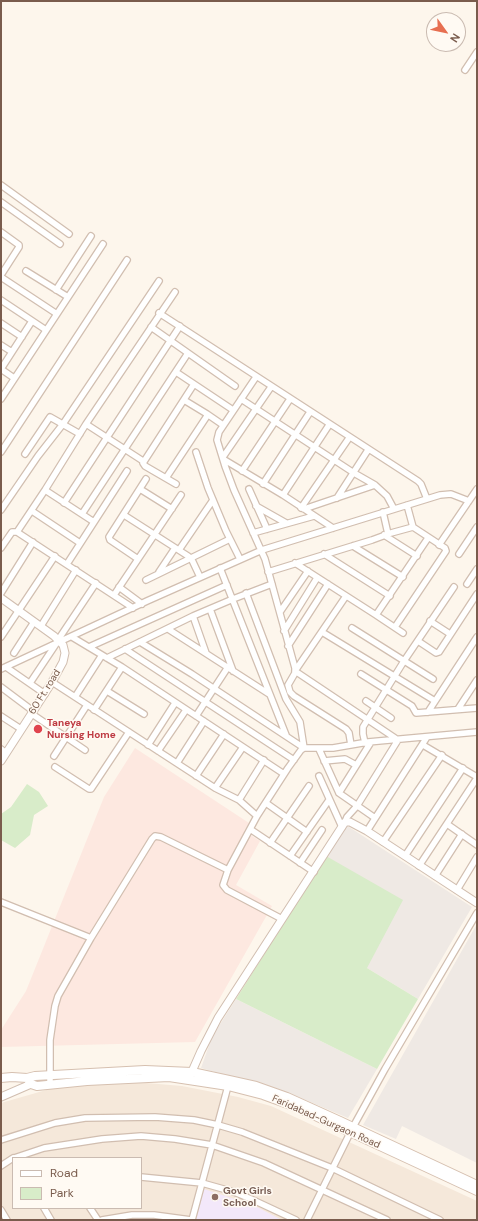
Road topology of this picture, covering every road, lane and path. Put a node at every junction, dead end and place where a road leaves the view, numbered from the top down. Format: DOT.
graph roads {
  1 [pos="477,52"];
  2 [pos="465,70"];
  3 [pos="1,185"];
  4 [pos="1,202"];
  5 [pos="2,234"];
  6 [pos="68,234"];
  7 [pos="90,236"];
  8 [pos="60,244"];
  9 [pos="103,244"];
  10 [pos="127,260"];
  11 [pos="26,271"];
  12 [pos="1,276"];
  13 [pos="159,281"];
  14 [pos="56,290"];
  15 [pos="175,292"];
  16 [pos="68,297"];
  17 [pos="1,300"];
  18 [pos="57,314"];
  19 [pos="159,314"];
  20 [pos="32,321"];
  21 [pos="1,323"];
  22 [pos="180,326"];
  23 [pos="151,327"];
  24 [pos="46,330"];
  25 [pos="22,337"];
  26 [pos="170,340"];
  27 [pos="1,345"];
  28 [pos="12,352"];
  29 [pos="188,353"];
  30 [pos="1,369"];
  31 [pos="176,372"];
  32 [pos="256,377"];
  33 [pos="14,378"];
  34 [pos="194,384"];
  35 [pos="235,386"];
  36 [pos="271,387"];
  37 [pos="2,397"];
  38 [pos="241,399"];
  39 [pos="290,399"];
  40 [pos="184,400"];
  41 [pos="234,410"];
  42 [pos="256,410"];
  43 [pos="310,412"];
  44 [pos="207,414"];
  45 [pos="276,423"];
  46 [pos="63,424"];
  47 [pos="86,424"];
  48 [pos="223,425"];
  49 [pos="329,425"];
  50 [pos="80,434"];
  51 [pos="295,435"];
  52 [pos="106,437"];
  53 [pos="349,438"];
  54 [pos="314,447"];
  55 [pos="124,449"];
  56 [pos="368,450"];
  57 [pos="1,452"];
  58 [pos="196,452"];
  59 [pos="25,454"];
  60 [pos="223,458"];
  61 [pos="334,460"];
  62 [pos="143,461"];
  63 [pos="128,471"];
  64 [pos="242,471"];
  65 [pos="354,473"];
  66 [pos="166,478"];
  67 [pos="146,479"];
  68 [pos="176,484"];
  69 [pos="263,484"];
  70 [pos="375,486"];
  71 [pos="140,489"];
  72 [pos="249,489"];
  73 [pos="477,489"];
  74 [pos="45,490"];
  75 [pos="181,495"];
  76 [pos="283,495"];
  77 [pos="337,498"];
  78 [pos="427,498"];
  79 [pos="213,500"];
  80 [pos="469,501"];
  81 [pos="64,503"];
  82 [pos="407,505"];
  83 [pos="256,506"];
  84 [pos="302,508"];
  85 [pos="172,509"];
  86 [pos="394,509"];
  87 [pos="1,510"];
  88 [pos="32,511"];
  89 [pos="383,512"];
  90 [pos="82,514"];
  91 [pos="124,515"];
  92 [pos="314,516"];
  93 [pos="94,522"];
  94 [pos="286,523"];
  95 [pos="413,527"];
  96 [pos="477,527"];
  97 [pos="333,528"];
  98 [pos="266,529"];
  99 [pos="17,532"];
  100 [pos="253,533"];
  101 [pos="154,534"];
  102 [pos="386,534"];
  103 [pos="428,538"];
  104 [pos="230,540"];
  105 [pos="33,542"];
  106 [pos="80,543"];
  107 [pos="440,545"];
  108 [pos="353,546"];
  109 [pos="1,548"];
  110 [pos="177,549"];
  111 [pos="262,550"];
  112 [pos="324,554"];
  113 [pos="459,554"];
  114 [pos="55,556"];
  115 [pos="416,556"];
  116 [pos="190,558"];
  117 [pos="138,559"];
  118 [pos="240,559"];
  119 [pos="295,563"];
  120 [pos="67,564"];
  121 [pos="220,568"];
  122 [pos="477,569"];
  123 [pos="76,570"];
  124 [pos="308,571"];
  125 [pos="268,572"];
  126 [pos="158,573"];
  127 [pos="200,577"];
  128 [pos="403,577"];
  129 [pos="317,578"];
  130 [pos="146,580"];
  131 [pos="96,583"];
  132 [pos="272,584"];
  133 [pos="328,584"];
  134 [pos="467,584"];
  135 [pos="227,585"];
  136 [pos="119,587"];
  137 [pos="454,587"];
  138 [pos="246,594"];
  139 [pos="477,594"];
  140 [pos="114,595"];
  141 [pos="346,596"];
  142 [pos="390,596"];
  143 [pos="1,597"];
  144 [pos="233,599"];
  145 [pos="142,604"];
  146 [pos="133,608"];
  147 [pos="210,609"];
  148 [pos="19,611"];
  149 [pos="280,612"];
  150 [pos="376,615"];
  151 [pos="193,616"];
  152 [pos="430,621"];
  153 [pos="34,622"];
  154 [pos="41,626"];
  155 [pos="395,627"];
  156 [pos="352,628"];
  157 [pos="168,629"];
  158 [pos="284,630"];
  159 [pos="322,632"];
  160 [pos="403,633"];
  161 [pos="450,634"];
  162 [pos="1,637"];
  163 [pos="72,637"];
  164 [pos="477,637"];
  165 [pos="418,641"];
  166 [pos="58,642"];
  167 [pos="140,642"];
  168 [pos="288,646"];
  169 [pos="89,647"];
  170 [pos="125,649"];
  171 [pos="14,652"];
  172 [pos="206,654"];
  173 [pos="104,657"];
  174 [pos="404,661"];
  175 [pos="122,667"];
  176 [pos="4,668"];
  177 [pos="231,669"];
  178 [pos="295,671"];
  179 [pos="361,674"];
  180 [pos="395,676"];
  181 [pos="433,678"];
  182 [pos="477,680"];
  183 [pos="52,682"];
  184 [pos="30,683"];
  185 [pos="1,687"];
  186 [pos="214,688"];
  187 [pos="387,689"];
  188 [pos="107,691"];
  189 [pos="45,694"];
  190 [pos="270,694"];
  191 [pos="75,697"];
  192 [pos="435,700"];
  193 [pos="366,701"];
  194 [pos="205,702"];
  195 [pos="175,703"];
  196 [pos="87,705"];
  197 [pos="375,708"];
  198 [pos="477,708"];
  199 [pos="458,709"];
  200 [pos="94,710"];
  201 [pos="186,710"];
  202 [pos="32,712"];
  203 [pos="428,712"];
  204 [pos="144,714"];
  205 [pos="1,716"];
  206 [pos="196,716"];
  207 [pos="390,718"];
  208 [pos="368,720"];
  209 [pos="204,721"];
  210 [pos="21,729"];
  211 [pos="129,732"];
  212 [pos="477,732"];
  213 [pos="224,734"];
  214 [pos="286,736"];
  215 [pos="66,737"];
  216 [pos="427,737"];
  217 [pos="397,739"];
  218 [pos="368,742"];
  219 [pos="148,745"];
  220 [pos="351,745"];
  221 [pos="423,745"];
  222 [pos="243,747"];
  223 [pos="304,748"];
  224 [pos="319,749"];
  225 [pos="85,750"];
  226 [pos="4,751"];
  227 [pos="158,751"];
  228 [pos="442,755"];
  229 [pos="54,756"];
  230 [pos="264,760"];
  231 [pos="294,760"];
  232 [pos="1,761"];
  233 [pos="324,761"];
  234 [pos="177,763"];
  235 [pos="356,766"];
  236 [pos="55,768"];
  237 [pos="463,768"];
  238 [pos="284,774"];
  239 [pos="196,776"];
  240 [pos="319,776"];
  241 [pos="477,778"];
  242 [pos="309,786"];
  243 [pos="215,788"];
  244 [pos="339,793"];
  245 [pos="239,800"];
  246 [pos="329,800"];
  247 [pos="266,803"];
  248 [pos="357,806"];
  249 [pos="257,816"];
  250 [pos="287,818"];
  251 [pos="376,818"];
  252 [pos="447,824"];
  253 [pos="344,825"];
  254 [pos="250,829"];
  255 [pos="322,830"];
  256 [pos="367,831"];
  257 [pos="307,832"];
  258 [pos="462,834"];
  259 [pos="383,842"];
  260 [pos="270,843"];
  261 [pos="477,845"];
  262 [pos="290,856"];
  263 [pos="405,856"];
  264 [pos="477,857"];
  265 [pos="300,863"];
  266 [pos="419,866"];
  267 [pos="228,870"];
  268 [pos="314,872"];
  269 [pos="435,876"];
  270 [pos="457,890"];
  271 [pos="1,902"];
  272 [pos="477,903"];
  273 [pos="477,913"];
  274 [pos="282,919"];
  275 [pos="91,938"];
  276 [pos="50,1075"];
  277 [pos="191,1076"];
  278 [pos="1,1078"];
  279 [pos="29,1081"];
  280 [pos="50,1085"];
  281 [pos="228,1086"];
  282 [pos="1,1097"];
  283 [pos="218,1125"];
  284 [pos="352,1130"];
  285 [pos="1,1140"];
  286 [pos="212,1146"];
  287 [pos="16,1157"];
  288 [pos="12,1159"];
  289 [pos="1,1166"];
  290 [pos="332,1168"];
  291 [pos="142,1177"];
  292 [pos="202,1183"];
  293 [pos="477,1185"];
  294 [pos="322,1190"];
  295 [pos="477,1191"];
  296 [pos="45,1209"];
  297 [pos="91,1209"];
  298 [pos="1,1210"];
  299 [pos="7,1220"];
  300 [pos="51,1220"];
  301 [pos="98,1220"];
  302 [pos="102,1220"];
  303 [pos="191,1220"];
  304 [pos="296,1220"];
  305 [pos="307,1220"];
  306 [pos="387,1220"];
  307 [pos="440,1220"];
  1 -- 2 [label="street"];
  3 -- 6 [label="street"];
  4 -- 8 [label="street"];
  5 -- 12 [label="street"];
  7 -- 14 [label="street"];
  9 -- 16 [label="street"];
  10 -- 57 [label="street"];
  11 -- 14 [label="street"];
  12 -- 18 [label="street"];
  13 -- 46 [label="street"];
  14 -- 16 [label="street"];
  15 -- 19 [label="street"];
  16 -- 18 [label="street"];
  17 -- 20 [label="street"];
  18 -- 24 [label="street"];
  19 -- 22 [label="street"];
  19 -- 23 [label="street"];
  20 -- 24 [label="street"];
  20 -- 25 [label="street"];
  21 -- 25 [label="street"];
  22 -- 26 [label="street"];
  22 -- 32 [label="street"];
  23 -- 26 [label="street"];
  23 -- 47 [label="street"];
  24 -- 33 [label="street"];
  25 -- 28 [label="street"];
  26 -- 29 [label="street"];
  26 -- 52 [label="street"];
  27 -- 28 [label="street"];
  28 -- 30 [label="street"];
  29 -- 31 [label="street"];
  29 -- 35 [label="street"];
  30 -- 33 [label="street"];
  31 -- 34 [label="street"];
  31 -- 55 [label="street"];
  32 -- 36 [label="street"];
  32 -- 38 [label="street"];
  33 -- 37 [label="street"];
  34 -- 40 [label="street"];
  34 -- 41 [label="street"];
  36 -- 39 [label="street"];
  36 -- 42 [label="street"];
  38 -- 41 [label="street"];
  38 -- 42 [label="street"];
  39 -- 43 [label="street"];
  39 -- 45 [label="street"];
  40 -- 44 [label="street"];
  40 -- 62 [label="street"];
  41 -- 48 [label="street"];
  42 -- 45 [label="street"];
  42 -- 60 [label="street"];
  43 -- 49 [label="street"];
  43 -- 51 [label="street"];
  44 -- 48 [label="street"];
  44 -- 66 [label="street"];
  45 -- 51 [label="street"];
  45 -- 64 [label="street"];
  46 -- 50 [label="street"];
  46 -- 59 [label="street"];
  46 -- 87 [label="street"];
  47 -- 50 [label="street"];
  47 -- 52 [label="street"];
  48 -- 60 [label="street"];
  49 -- 53 [label="street"];
  49 -- 54 [label="street"];
  50 -- 74 [label="street"];
  51 -- 54 [label="street"];
  51 -- 69 [label="street"];
  52 -- 55 [label="street"];
  52 -- 81 [label="street"];
  53 -- 56 [label="street"];
  53 -- 61 [label="street"];
  54 -- 61 [label="street"];
  54 -- 76 [label="street"];
  55 -- 62 [label="street"];
  55 -- 90 [label="street"];
  56 -- 65 [label="street"];
  56 -- 78 [label="street"];
  58 -- 79 [label="street"];
  60 -- 64 [label="street"];
  60 -- 100 [label="street"];
  61 -- 65 [label="street"];
  61 -- 84 [label="street"];
  62 -- 66 [label="street"];
  63 -- 93 [label="street"];
  64 -- 69 [label="street"];
  65 -- 70 [label="street"];
  65 -- 77 [label="street"];
  66 -- 68 [label="street"];
  67 -- 71 [label="street"];
  69 -- 76 [label="street"];
  70 -- 77 [label="street"];
  70 -- 86 [label="street"];
  71 -- 85 [label="street"];
  71 -- 91 [label="street"];
  72 -- 83 [label="street"];
  73 -- 80 [label="street"];
  74 -- 81 [label="street"];
  74 -- 88 [label="street"];
  75 -- 85 [label="street"];
  76 -- 84 [label="street"];
  77 -- 84 [label="street"];
  78 -- 80 [label="street"];
  78 -- 82 [label="street"];
  79 -- 104 [label="street"];
  79 -- 110 [label="street"];
  80 -- 107 [label="street"];
  81 -- 90 [label="street"];
  82 -- 86 [label="street"];
  82 -- 95 [label="street"];
  83 -- 94 [label="street"];
  83 -- 98 [label="street"];
  84 -- 92 [label="street"];
  85 -- 101 [label="street"];
  86 -- 89 [label="street"];
  88 -- 99 [label="street"];
  88 -- 106 [label="street"];
  89 -- 97 [label="street"];
  89 -- 102 [label="street"];
  90 -- 93 [label="street"];
  91 -- 101 [label="street"];
  91 -- 117 [label="street"];
  92 -- 94 [label="street"];
  92 -- 97 [label="street"];
  93 -- 106 [label="street"];
  94 -- 98 [label="street"];
  95 -- 102 [label="street"];
  95 -- 103 [label="street"];
  96 -- 113 [label="street"];
  97 -- 111 [label="street"];
  98 -- 100 [label="street"];
  99 -- 105 [label="street"];
  99 -- 109 [label="street"];
  100 -- 111 [label="street"];
  101 -- 110 [label="street"];
  101 -- 117 [label="street"];
  102 -- 108 [label="street"];
  102 -- 115 [label="street"];
  103 -- 107 [label="street"];
  103 -- 115 [label="street"];
  104 -- 116 [label="street"];
  104 -- 118 [label="street"];
  105 -- 114 [label="street"];
  105 -- 143 [label="street"];
  106 -- 120 [label="street"];
  107 -- 155 [label="street"];
  108 -- 112 [label="street"];
  108 -- 128 [label="street"];
  110 -- 116 [label="street"];
  110 -- 126 [label="street"];
  111 -- 118 [label="street"];
  111 -- 125 [label="street"];
  112 -- 119 [label="street"];
  112 -- 142 [label="street"];
  114 -- 120 [label="street"];
  114 -- 148 [label="street"];
  115 -- 128 [label="street"];
  116 -- 126 [label="street"];
  116 -- 127 [label="street"];
  117 -- 136 [label="street"];
  118 -- 121 [label="street"];
  119 -- 124 [label="street"];
  119 -- 125 [label="street"];
  120 -- 123 [label="street"];
  121 -- 127 [label="street"];
  121 -- 135 [label="street"];
  122 -- 134 [label="street"];
  123 -- 131 [label="street"];
  123 -- 154 [label="street"];
  124 -- 129 [label="street"];
  124 -- 149 [label="street"];
  125 -- 132 [label="street"];
  126 -- 130 [label="street"];
  127 -- 145 [label="street"];
  128 -- 142 [label="street"];
  129 -- 133 [label="street"];
  129 -- 158 [label="street"];
  131 -- 140 [label="street"];
  131 -- 166 [label="street"];
  132 -- 138 [label="street"];
  132 -- 149 [label="street"];
  133 -- 141 [label="street"];
  133 -- 168 [label="street"];
  135 -- 144 [label="street"];
  135 -- 169 [label="street"];
  136 -- 140 [label="street"];
  136 -- 145 [label="street"];
  137 -- 152 [label="street"];
  138 -- 144 [label="street"];
  138 -- 223 [label="street"];
  139 -- 161 [label="street"];
  140 -- 146 [label="street"];
  141 -- 150 [label="street"];
  141 -- 159 [label="street"];
  142 -- 150 [label="street"];
  143 -- 148 [label="street"];
  144 -- 147 [label="street"];
  144 -- 190 [label="street"];
  145 -- 146 [label="street"];
  146 -- 163 [label="street"];
  147 -- 151 [label="street"];
  147 -- 177 [label="street"];
  148 -- 153 [label="street"];
  148 -- 162 [label="street"];
  149 -- 158 [label="street"];
  150 -- 155 [label="street"];
  151 -- 157 [label="street"];
  151 -- 172 [label="street"];
  152 -- 161 [label="street"];
  152 -- 165 [label="street"];
  153 -- 154 [label="street"];
  153 -- 171 [label="street"];
  154 -- 166 [label="street"];
  155 -- 160 [label="street"];
  156 -- 174 [label="street"];
  157 -- 167 [label="street"];
  157 -- 172 [label="street"];
  158 -- 168 [label="street"];
  159 -- 178 [label="street"];
  159 -- 180 [label="street"];
  161 -- 165 [label="street"];
  163 -- 166 [label="street"];
  163 -- 169 [label="street"];
  164 -- 192 [label="street"];
  165 -- 174 [label="street"];
  166 -- 176 [label="street"];
  166 -- 183 [label="street, 60 Ft. road"];
  166 -- 184 [label="street"];
  167 -- 170 [label="street"];
  167 -- 186 [label="street"];
  168 -- 178 [label="street"];
  169 -- 173 [label="street"];
  170 -- 173 [label="street"];
  170 -- 194 [label="street"];
  172 -- 177 [label="street"];
  173 -- 175 [label="street"];
  173 -- 191 [label="street"];
  174 -- 180 [label="street"];
  174 -- 181 [label="street"];
  175 -- 188 [label="street"];
  175 -- 195 [label="street"];
  176 -- 184 [label="street"];
  177 -- 186 [label="street"];
  177 -- 190 [label="street"];
  178 -- 208 [label="street"];
  178 -- 220 [label="street"];
  179 -- 187 [label="street"];
  180 -- 187 [label="street"];
  180 -- 192 [label="street"];
  182 -- 199 [label="street"];
  183 -- 189 [label="street, 60 Ft. road"];
  183 -- 191 [label="street"];
  184 -- 189 [label="street"];
  185 -- 202 [label="street"];
  186 -- 194 [label="street"];
  186 -- 214 [label="street"];
  187 -- 197 [label="street"];
  187 -- 203 [label="street"];
  188 -- 200 [label="street"];
  188 -- 204 [label="street"];
  189 -- 202 [label="street, 60 Ft. road"];
  190 -- 214 [label="street"];
  191 -- 196 [label="street"];
  192 -- 203 [label="street"];
  193 -- 197 [label="street"];
  194 -- 206 [label="street"];
  194 -- 231 [label="street"];
  195 -- 201 [label="street"];
  195 -- 219 [label="street"];
  196 -- 200 [label="street"];
  196 -- 215 [label="street"];
  197 -- 207 [label="street"];
  197 -- 208 [label="street"];
  198 -- 199 [label="street"];
  199 -- 203 [label="street"];
  200 -- 211 [label="street"];
  201 -- 206 [label="street"];
  201 -- 227 [label="street"];
  202 -- 210 [label="street, 60 Ft. road"];
  202 -- 215 [label="street"];
  205 -- 210 [label="street"];
  206 -- 209 [label="street"];
  208 -- 217 [label="street"];
  208 -- 218 [label="street"];
  209 -- 213 [label="street"];
  209 -- 234 [label="street"];
  210 -- 226 [label="street, 60 Ft. road"];
  211 -- 219 [label="street"];
  211 -- 236 [label="street"];
  212 -- 216 [label="street"];
  213 -- 222 [label="street"];
  213 -- 239 [label="street"];
  214 -- 223 [label="street"];
  215 -- 225 [label="street"];
  215 -- 229 [label="street"];
  216 -- 217 [label="street"];
  216 -- 221 [label="street"];
  217 -- 218 [label="street"];
  217 -- 248 [label="street"];
  218 -- 220 [label="street"];
  218 -- 235 [label="street"];
  219 -- 227 [label="street"];
  220 -- 224 [label="street"];
  221 -- 228 [label="street"];
  221 -- 251 [label="street"];
  222 -- 230 [label="street"];
  222 -- 243 [label="street"];
  223 -- 224 [label="street"];
  223 -- 231 [label="street"];
  224 -- 233 [label="street"];
  226 -- 232 [label="street, 60 Ft. road"];
  227 -- 234 [label="street"];
  228 -- 237 [label="street"];
  228 -- 259 [label="street"];
  230 -- 238 [label="street"];
  230 -- 245 [label="street"];
  231 -- 238 [label="street"];
  233 -- 235 [label="street"];
  233 -- 244 [label="street"];
  234 -- 239 [label="street"];
  235 -- 244 [label="street"];
  237 -- 241 [label="street"];
  237 -- 263 [label="street"];
  238 -- 247 [label="street"];
  239 -- 243 [label="street"];
  240 -- 246 [label="street"];
  241 -- 252 [label="street"];
  242 -- 250 [label="street"];
  243 -- 245 [label="street"];
  244 -- 248 [label="street"];
  245 -- 249 [label="street"];
  246 -- 253 [label="street"];
  246 -- 257 [label="street"];
  247 -- 249 [label="street"];
  247 -- 250 [label="street"];
  248 -- 251 [label="street"];
  248 -- 253 [label="street"];
  249 -- 254 [label="street"];
  250 -- 257 [label="street"];
  250 -- 260 [label="street"];
  251 -- 256 [label="street"];
  252 -- 258 [label="street"];
  252 -- 266 [label="street"];
  253 -- 256 [label="street"];
  253 -- 268 [label="street"];
  254 -- 260 [label="street"];
  254 -- 267 [label="street"];
  255 -- 265 [label="street"];
  256 -- 259 [label="street"];
  257 -- 262 [label="street"];
  258 -- 261 [label="street"];
  258 -- 269 [label="street"];
  259 -- 263 [label="street"];
  260 -- 262 [label="street"];
  262 -- 265 [label="street"];
  263 -- 266 [label="street"];
  264 -- 270 [label="street"];
  265 -- 268 [label="street"];
  266 -- 269 [label="street"];
  267 -- 274 [label="street"];
  267 -- 275 [label="street"];
  268 -- 274 [label="street"];
  269 -- 270 [label="street"];
  270 -- 272 [label="street"];
  271 -- 275 [label="street"];
  273 -- 284 [label="street"];
  274 -- 277 [label="street"];
  275 -- 276 [label="street"];
  276 -- 277 [label="main road, Faridabad-Gurgaon Road"];
  276 -- 279 [label="main road, Faridabad-Gurgaon Road"];
  276 -- 280 [label="street"];
  277 -- 280 [label="main road, Faridabad-Gurgaon Road"];
  277 -- 281 [label="main road, Faridabad-Gurgaon Road"];
  277 -- 284 [label="main road, Faridabad-Gurgaon Road"];
  278 -- 279 [label="main road, Faridabad-Gurgaon Road"];
  279 -- 280 [label="main road, Faridabad-Gurgaon Road"];
  279 -- 282 [label="street"];
  281 -- 283 [label="street"];
  281 -- 284 [label="main road, Faridabad-Gurgaon Road"];
  283 -- 285 [label="street"];
  283 -- 286 [label="street"];
  283 -- 290 [label="street"];
  284 -- 290 [label="street"];
  284 -- 293 [label="main road, Faridabad-Gurgaon Road"];
  284 -- 295 [label="main road, Faridabad-Gurgaon Road"];
  286 -- 287 [label="street"];
  286 -- 292 [label="street"];
  286 -- 294 [label="street"];
  288 -- 289 [label="street"];
  290 -- 294 [label="street"];
  290 -- 307 [label="street"];
  291 -- 292 [label="street"];
  292 -- 303 [label="street"];
  292 -- 304 [label="street"];
  294 -- 305 [label="street"];
  294 -- 306 [label="street"];
  296 -- 300 [label="street"];
  297 -- 301 [label="street"];
  298 -- 299 [label="street"];
  302 -- 303 [label="street"];
}
